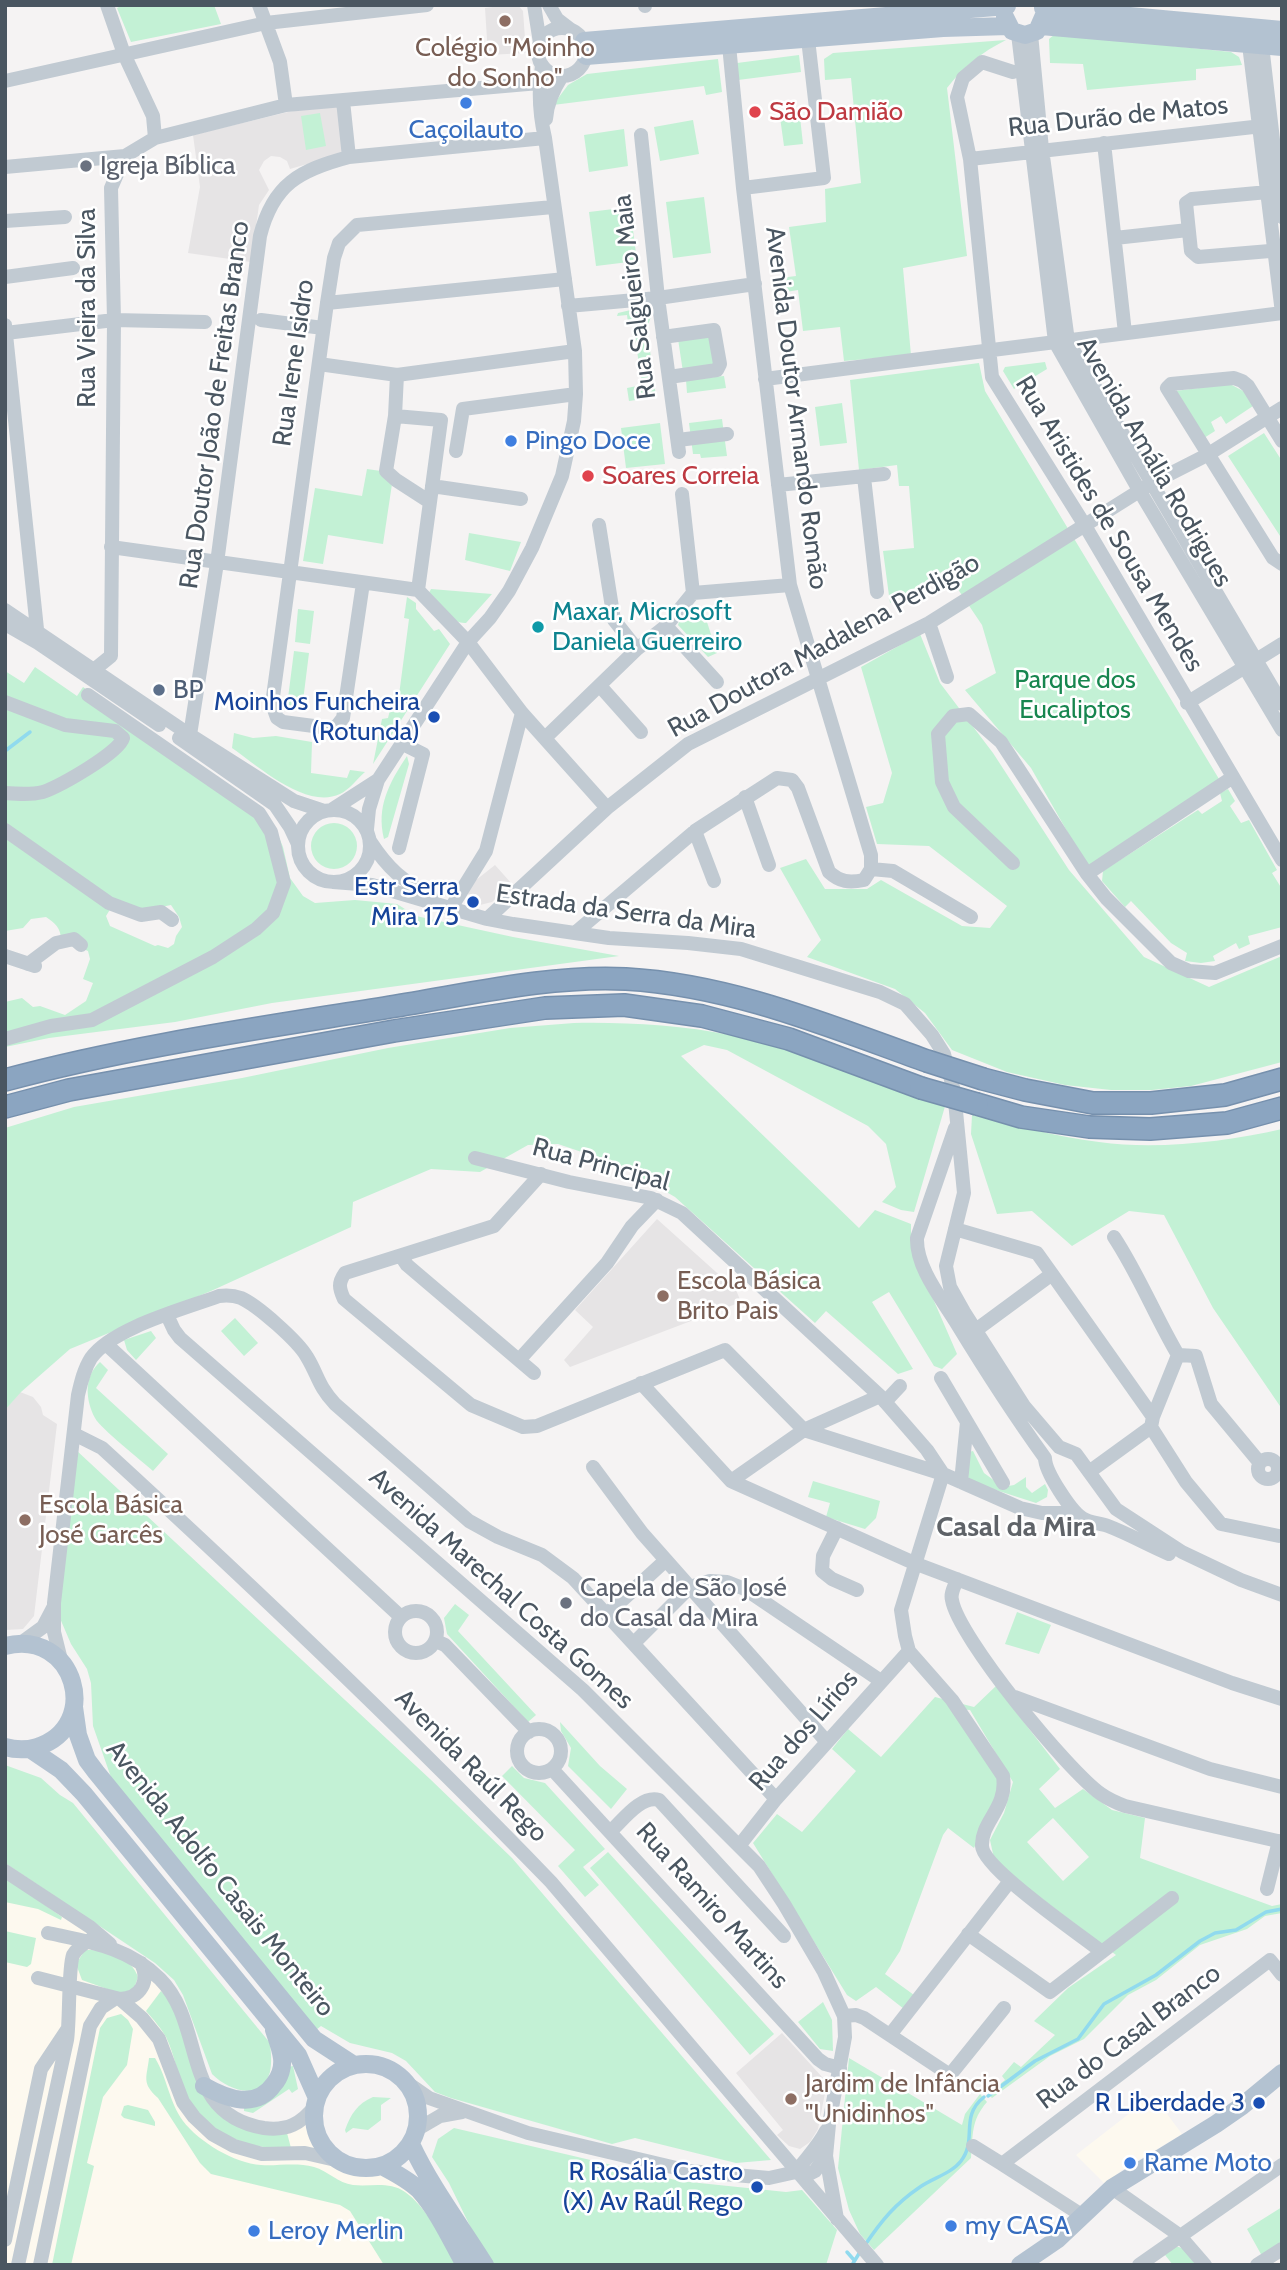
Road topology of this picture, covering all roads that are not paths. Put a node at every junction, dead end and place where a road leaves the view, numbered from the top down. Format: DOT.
graph roads {
  1 [pos="107,5"];
  2 [pos="260,5"];
  3 [pos="427,5"];
  4 [pos="534,5"];
  5 [pos="549,5"];
  6 [pos="1007,6"];
  7 [pos="338,9"];
  8 [pos="1148,19"];
  9 [pos="1030,22"];
  10 [pos="266,23"];
  11 [pos="1236,26"];
  12 [pos="570,29"];
  13 [pos="1282,31"];
  14 [pos="728,37"];
  15 [pos="808,39"];
  16 [pos="1256,42"];
  17 [pos="540,43"];
  18 [pos="1282,47"];
  19 [pos="585,49"];
  20 [pos="124,54"];
  21 [pos="542,65"];
  22 [pos="1013,72"];
  23 [pos="562,76"];
  24 [pos="5,81"];
  25 [pos="539,83"];
  26 [pos="343,101"];
  27 [pos="286,105"];
  28 [pos="1265,126"];
  29 [pos="641,135"];
  30 [pos="155,138"];
  31 [pos="545,138"];
  32 [pos="1104,144"];
  33 [pos="1037,150"];
  34 [pos="125,156"];
  35 [pos="349,157"];
  36 [pos="101,158"];
  37 [pos="970,159"];
  38 [pos="5,167"];
  39 [pos="117,175"];
  40 [pos="743,188"];
  41 [pos="1273,191"];
  42 [pos="553,207"];
  43 [pos="65,217"];
  44 [pos="1282,217"];
  45 [pos="5,221"];
  46 [pos="1188,230"];
  47 [pos="1115,238"];
  48 [pos="1278,251"];
  49 [pos="74,268"];
  50 [pos="5,277"];
  51 [pos="565,279"];
  52 [pos="755,284"];
  53 [pos="658,298"];
  54 [pos="327,303"];
  55 [pos="568,306"];
  56 [pos="1282,313"];
  57 [pos="114,320"];
  58 [pos="261,320"];
  59 [pos="205,323"];
  60 [pos="323,328"];
  61 [pos="6,329"];
  62 [pos="1125,333"];
  63 [pos="663,337"];
  64 [pos="1062,341"];
  65 [pos="989,350"];
  66 [pos="575,351"];
  67 [pos="318,363"];
  68 [pos="397,374"];
  69 [pos="668,377"];
  70 [pos="765,379"];
  71 [pos="576,394"];
  72 [pos="1282,408"];
  73 [pos="394,416"];
  74 [pos="1268,416"];
  75 [pos="727,434"];
  76 [pos="1282,441"];
  77 [pos="12,451"];
  78 [pos="456,451"];
  79 [pos="1207,455"];
  80 [pos="884,474"];
  81 [pos="863,477"];
  82 [pos="778,485"];
  83 [pos="432,486"];
  84 [pos="1146,487"];
  85 [pos="682,494"];
  86 [pos="521,499"];
  87 [pos="430,502"];
  88 [pos="1084,524"];
  89 [pos="598,525"];
  90 [pos="111,547"];
  91 [pos="217,563"];
  92 [pos="1282,564"];
  93 [pos="289,572"];
  94 [pos="363,583"];
  95 [pos="790,585"];
  96 [pos="418,590"];
  97 [pos="877,592"];
  98 [pos="693,593"];
  99 [pos="5,610"];
  100 [pos="929,622"];
  101 [pos="666,625"];
  102 [pos="6,627"];
  103 [pos="37,629"];
  104 [pos="468,642"];
  105 [pos="1282,644"];
  106 [pos="637,649"];
  107 [pos="1250,663"];
  108 [pos="95,669"];
  109 [pos="820,676"];
  110 [pos="947,677"];
  111 [pos="717,682"];
  112 [pos="600,686"];
  113 [pos="88,695"];
  114 [pos="5,702"];
  115 [pos="1187,703"];
  116 [pos="1282,704"];
  117 [pos="522,713"];
  118 [pos="1282,730"];
  119 [pos="641,732"];
  120 [pos="190,735"];
  121 [pos="545,738"];
  122 [pos="401,743"];
  123 [pos="1233,778"];
  124 [pos="378,780"];
  125 [pos="5,793"];
  126 [pos="745,797"];
  127 [pos="607,808"];
  128 [pos="328,811"];
  129 [pos="5,830"];
  130 [pos="695,831"];
  131 [pos="368,835"];
  132 [pos="298,844"];
  133 [pos="399,848"];
  134 [pos="1282,860"];
  135 [pos="1013,863"];
  136 [pos="769,865"];
  137 [pos="871,869"];
  138 [pos="1087,874"];
  139 [pos="714,881"];
  140 [pos="333,882"];
  141 [pos="451,908"];
  142 [pos="971,917"];
  143 [pos="487,919"];
  144 [pos="172,920"];
  145 [pos="576,932"];
  146 [pos="81,945"];
  147 [pos="1282,946"];
  148 [pos="5,956"];
  149 [pos="5,1039"];
  150 [pos="1282,1079"];
  151 [pos="5,1080"];
  152 [pos="5,1107"];
  153 [pos="1282,1108"];
  154 [pos="956,1123"];
  155 [pos="475,1158"];
  156 [pos="541,1174"];
  157 [pos="935,1184"];
  158 [pos="964,1192"];
  159 [pos="657,1200"];
  160 [pos="955,1228"];
  161 [pos="1114,1237"];
  162 [pos="401,1256"];
  163 [pos="947,1256"];
  164 [pos="920,1257"];
  165 [pos="1052,1274"];
  166 [pos="167,1315"];
  167 [pos="976,1331"];
  168 [pos="106,1344"];
  169 [pos="1178,1355"];
  170 [pos="519,1360"];
  171 [pos="534,1373"];
  172 [pos="941,1378"];
  173 [pos="641,1383"];
  174 [pos="900,1386"];
  175 [pos="882,1399"];
  176 [pos="967,1422"];
  177 [pos="1152,1422"];
  178 [pos="804,1430"];
  179 [pos="74,1434"];
  180 [pos="1059,1447"];
  181 [pos="1045,1458"];
  182 [pos="593,1467"];
  183 [pos="1089,1472"];
  184 [pos="1280,1472"];
  185 [pos="943,1474"];
  186 [pos="732,1481"];
  187 [pos="961,1482"];
  188 [pos="1003,1483"];
  189 [pos="1058,1487"];
  190 [pos="1109,1502"];
  191 [pos="1031,1511"];
  192 [pos="1076,1513"];
  193 [pos="1095,1521"];
  194 [pos="837,1528"];
  195 [pos="1281,1537"];
  196 [pos="666,1560"];
  197 [pos="914,1563"];
  198 [pos="1234,1577"];
  199 [pos="957,1579"];
  200 [pos="690,1587"];
  201 [pos="857,1590"];
  202 [pos="1282,1595"];
  203 [pos="54,1603"];
  204 [pos="607,1614"];
  205 [pos="401,1617"];
  206 [pos="436,1641"];
  207 [pos="634,1643"];
  208 [pos="9,1645"];
  209 [pos="909,1651"];
  210 [pos="61,1660"];
  211 [pos="881,1681"];
  212 [pos="1013,1697"];
  213 [pos="1282,1699"];
  214 [pos="74,1707"];
  215 [pos="529,1732"];
  216 [pos="827,1742"];
  217 [pos="5,1747"];
  218 [pos="30,1749"];
  219 [pos="552,1769"];
  220 [pos="1282,1787"];
  221 [pos="776,1800"];
  222 [pos="611,1831"];
  223 [pos="1280,1841"];
  224 [pos="739,1846"];
  225 [pos="5,1871"];
  226 [pos="1010,1881"];
  227 [pos="1266,1889"];
  228 [pos="1172,1898"];
  229 [pos="48,1933"];
  230 [pos="968,1934"];
  231 [pos="784,1936"];
  232 [pos="90,1940"];
  233 [pos="117,1949"];
  234 [pos="1102,1952"];
  235 [pos="141,1963"];
  236 [pos="1282,1975"];
  237 [pos="38,1978"];
  238 [pos="71,1985"];
  239 [pos="118,1999"];
  240 [pos="1004,2008"];
  241 [pos="844,2016"];
  242 [pos="273,2024"];
  243 [pos="69,2026"];
  244 [pos="890,2035"];
  245 [pos="354,2065"];
  246 [pos="840,2068"];
  247 [pos="1282,2073"];
  248 [pos="407,2082"];
  249 [pos="204,2086"];
  250 [pos="316,2102"];
  251 [pos="467,2112"];
  252 [pos="829,2124"];
  253 [pos="414,2137"];
  254 [pos="973,2146"];
  255 [pos="826,2156"];
  256 [pos="340,2161"];
  257 [pos="1002,2164"];
  258 [pos="1282,2165"];
  259 [pos="382,2166"];
  260 [pos="796,2172"];
  261 [pos="1111,2188"];
  262 [pos="1083,2216"];
  263 [pos="837,2219"];
  264 [pos="1179,2235"];
  265 [pos="5,2240"];
  266 [pos="1282,2249"];
  267 [pos="873,2260"];
  268 [pos="18,2265"];
  269 [pos="40,2265"];
  270 [pos="465,2265"];
  271 [pos="485,2265"];
  272 [pos="1020,2265"];
  273 [pos="1139,2265"];
  274 [pos="1205,2265"];
  275 [pos="1257,2265"];
  1 -- 20 [label="street"];
  2 -- 10 [label="street"];
  3 -- 7 [label="street"];
  4 -- 17 [label="street"];
  5 -- 12 [label="street"];
  6 -- 9 [label="main road"];
  6 -- 14 [label="main road"];
  7 -- 10 [label="street"];
  8 -- 9 [label="main road"];
  8 -- 11 [label="main road"];
  8 -- 16 [label="main road"];
  9 -- 15 [label="main road"];
  9 -- 33 [label="street, Avenida Amália Rodrigues"];
  10 -- 20 [label="street"];
  10 -- 27 [label="street"];
  11 -- 13 [label="main road"];
  11 -- 16 [label="street"];
  12 -- 17 [label="street"];
  12 -- 19 [label="street"];
  13 -- 16 [label="street"];
  14 -- 15 [label="main road"];
  14 -- 19 [label="main road"];
  14 -- 40 [label="street, Avenida Doutor Armando Romão"];
  15 -- 40 [label="street"];
  16 -- 18 [label="main road"];
  16 -- 28 [label="street"];
  17 -- 21 [label="street"];
  19 -- 23 [label="street"];
  20 -- 24 [label="street"];
  20 -- 30 [label="street"];
  21 -- 23 [label="street"];
  21 -- 25 [label="street"];
  22 -- 37 [label="street, Rua Aristides de Sousa Mendes"];
  23 -- 31 [label="street"];
  25 -- 26 [label="street"];
  25 -- 31 [label="street"];
  26 -- 27 [label="street"];
  26 -- 35 [label="street"];
  27 -- 30 [label="street"];
  28 -- 32 [label="street, Rua Durão de Matos"];
  28 -- 41 [label="street"];
  29 -- 53 [label="street, Rua Salgueiro Maia"];
  30 -- 34 [label="street"];
  31 -- 35 [label="street, Rua Doutor João de Freitas Branco"];
  31 -- 42 [label="street"];
  32 -- 33 [label="street, Rua Durão de Matos"];
  32 -- 47 [label="street"];
  33 -- 37 [label="street, Rua Durão de Matos"];
  33 -- 64 [label="street, Avenida Amália Rodrigues"];
  34 -- 36 [label="street"];
  34 -- 39 [label="street, Rua Vieira da Silva"];
  35 -- 91 [label="street, Rua Doutor João de Freitas Branco"];
  36 -- 38 [label="street"];
  36 -- 39 [label="street"];
  37 -- 65 [label="street, Rua Aristides de Sousa Mendes"];
  39 -- 57 [label="street, Rua Vieira da Silva"];
  40 -- 52 [label="street, Avenida Doutor Armando Romão"];
  41 -- 44 [label="street"];
  41 -- 46 [label="street"];
  41 -- 48 [label="street"];
  42 -- 51 [label="street"];
  42 -- 54 [label="street, Rua Irene Isidro"];
  43 -- 45 [label="street"];
  46 -- 47 [label="street"];
  46 -- 48 [label="street"];
  47 -- 62 [label="street"];
  48 -- 56 [label="street"];
  49 -- 50 [label="street"];
  51 -- 54 [label="street"];
  51 -- 55 [label="street"];
  52 -- 53 [label="street"];
  52 -- 70 [label="street, Avenida Doutor Armando Romão"];
  53 -- 55 [label="street"];
  53 -- 63 [label="street, Rua Salgueiro Maia"];
  54 -- 60 [label="street, Rua Irene Isidro"];
  55 -- 66 [label="street"];
  56 -- 62 [label="street"];
  57 -- 59 [label="street"];
  57 -- 61 [label="street"];
  57 -- 90 [label="street, Rua Vieira da Silva"];
  58 -- 60 [label="street"];
  60 -- 67 [label="street, Rua Irene Isidro"];
  61 -- 77 [label="street"];
  62 -- 64 [label="street"];
  63 -- 69 [label="street, Rua Salgueiro Maia"];
  63 -- 69 [label="street"];
  64 -- 65 [label="street"];
  64 -- 84 [label="street, Avenida Amália Rodrigues"];
  65 -- 70 [label="street"];
  65 -- 88 [label="street, Rua Aristides de Sousa Mendes"];
  66 -- 68 [label="street"];
  66 -- 71 [label="street"];
  67 -- 68 [label="street"];
  67 -- 93 [label="street, Rua Irene Isidro"];
  68 -- 73 [label="street"];
  69 -- 75 [label="street, Rua Salgueiro Maia"];
  70 -- 82 [label="street, Avenida Doutor Armando Romão"];
  71 -- 78 [label="street"];
  71 -- 104 [label="street"];
  72 -- 74 [label="street, Rua Doutora Madalena Perdigão"];
  73 -- 83 [label="street"];
  73 -- 87 [label="street"];
  74 -- 76 [label="street"];
  74 -- 79 [label="street, Rua Doutora Madalena Perdigão"];
  74 -- 79 [label="street"];
  77 -- 103 [label="street"];
  79 -- 84 [label="street, Rua Doutora Madalena Perdigão"];
  79 -- 92 [label="street"];
  80 -- 81 [label="street"];
  81 -- 82 [label="street"];
  81 -- 97 [label="street"];
  82 -- 95 [label="street, Avenida Doutor Armando Romão"];
  83 -- 86 [label="street"];
  83 -- 87 [label="street"];
  84 -- 88 [label="street, Rua Doutora Madalena Perdigão"];
  84 -- 107 [label="street, Avenida Amália Rodrigues"];
  85 -- 98 [label="street"];
  87 -- 96 [label="street"];
  88 -- 100 [label="street, Rua Doutora Madalena Perdigão"];
  88 -- 115 [label="street, Rua Aristides de Sousa Mendes"];
  89 -- 106 [label="street"];
  90 -- 91 [label="street"];
  90 -- 108 [label="street, Rua Vieira da Silva"];
  91 -- 93 [label="street"];
  91 -- 120 [label="street, Rua Doutor João de Freitas Branco"];
  93 -- 94 [label="street"];
  93 -- 94 [label="street, Rua Irene Isidro"];
  94 -- 96 [label="street"];
  95 -- 98 [label="street"];
  95 -- 109 [label="street, Avenida Doutor Armando Romão"];
  96 -- 104 [label="street"];
  98 -- 101 [label="street"];
  99 -- 103 [label="street"];
  100 -- 109 [label="street, Rua Doutora Madalena Perdigão"];
  100 -- 110 [label="street"];
  101 -- 106 [label="street"];
  101 -- 111 [label="street"];
  102 -- 132 [label="street"];
  103 -- 108 [label="street"];
  104 -- 117 [label="street"];
  104 -- 122 [label="street"];
  105 -- 107 [label="street"];
  106 -- 112 [label="street"];
  107 -- 115 [label="street"];
  107 -- 116 [label="street, Avenida Amália Rodrigues"];
  107 -- 118 [label="street, Avenida Amália Rodrigues"];
  108 -- 120 [label="street"];
  109 -- 127 [label="street, Rua Doutora Madalena Perdigão"];
  109 -- 137 [label="street, Avenida Doutor Armando Romão"];
  112 -- 119 [label="street"];
  112 -- 121 [label="street"];
  113 -- 149 [label="street"];
  114 -- 125 [label="street"];
  115 -- 123 [label="street, Rua Aristides de Sousa Mendes"];
  117 -- 121 [label="street"];
  117 -- 141 [label="street"];
  120 -- 128 [label="street"];
  121 -- 127 [label="street"];
  122 -- 124 [label="street"];
  122 -- 133 [label="street"];
  123 -- 134 [label="street, Rua Aristides de Sousa Mendes"];
  123 -- 138 [label="street"];
  124 -- 128 [label="street"];
  124 -- 131 [label="street"];
  126 -- 130 [label="street"];
  126 -- 136 [label="street"];
  126 -- 137 [label="street"];
  127 -- 143 [label="street, Rua Doutora Madalena Perdigão"];
  128 -- 131 [label="street"];
  128 -- 132 [label="street"];
  129 -- 144 [label="street"];
  130 -- 139 [label="street"];
  130 -- 145 [label="street"];
  131 -- 140 [label="street"];
  131 -- 141 [label="street"];
  132 -- 140 [label="street"];
  135 -- 138 [label="street"];
  137 -- 142 [label="street"];
  138 -- 147 [label="street"];
  140 -- 141 [label="street"];
  141 -- 143 [label="street, Estrada da Serra da Mira"];
  143 -- 145 [label="street, Estrada da Serra da Mira"];
  145 -- 154 [label="street, Estrada da Serra da Mira"];
  146 -- 148 [label="street"];
  150 -- 151 [label="highway, bridge"];
  152 -- 153 [label="highway, bridge"];
  154 -- 157 [label="street, Estrada da Serra da Mira"];
  154 -- 158 [label="street, Estrada da Serra da Mira"];
  155 -- 156 [label="street, Rua Principal"];
  156 -- 159 [label="street, Rua Principal"];
  156 -- 162 [label="street"];
  157 -- 158 [label="street"];
  157 -- 164 [label="street, Estrada da Serra da Mira"];
  158 -- 160 [label="street"];
  159 -- 170 [label="street"];
  159 -- 175 [label="street, Rua Principal"];
  160 -- 163 [label="street"];
  160 -- 165 [label="street"];
  161 -- 169 [label="street"];
  162 -- 170 [label="street"];
  162 -- 173 [label="street"];
  163 -- 164 [label="street"];
  163 -- 167 [label="street"];
  164 -- 181 [label="street"];
  165 -- 167 [label="street"];
  165 -- 177 [label="street"];
  166 -- 168 [label="street"];
  166 -- 204 [label="street"];
  166 -- 224 [label="street, Avenida Marechal Costa Gomes"];
  167 -- 180 [label="street"];
  168 -- 179 [label="street"];
  168 -- 205 [label="street"];
  169 -- 177 [label="street"];
  169 -- 184 [label="street"];
  170 -- 171 [label="street"];
  172 -- 176 [label="street"];
  173 -- 178 [label="street"];
  173 -- 186 [label="street"];
  174 -- 175 [label="street"];
  175 -- 178 [label="street"];
  175 -- 185 [label="street, Rua Principal"];
  176 -- 187 [label="street"];
  176 -- 188 [label="street"];
  177 -- 183 [label="street"];
  177 -- 195 [label="street"];
  178 -- 185 [label="street"];
  178 -- 186 [label="street"];
  179 -- 203 [label="street"];
  179 -- 260 [label="street, Avenida Raúl Rego"];
  180 -- 181 [label="street"];
  180 -- 183 [label="street"];
  181 -- 189 [label="street"];
  182 -- 196 [label="street"];
  183 -- 190 [label="street"];
  185 -- 187 [label="street"];
  185 -- 197 [label="street"];
  186 -- 194 [label="street"];
  187 -- 191 [label="street"];
  189 -- 191 [label="street"];
  189 -- 192 [label="street"];
  190 -- 193 [label="street"];
  190 -- 198 [label="street"];
  191 -- 192 [label="street"];
  192 -- 193 [label="street"];
  193 -- 198 [label="street"];
  194 -- 197 [label="street"];
  194 -- 201 [label="street"];
  196 -- 200 [label="street"];
  196 -- 204 [label="street"];
  197 -- 199 [label="street"];
  197 -- 209 [label="street"];
  198 -- 202 [label="street"];
  199 -- 212 [label="street"];
  199 -- 213 [label="street"];
  200 -- 207 [label="street"];
  200 -- 211 [label="street"];
  200 -- 216 [label="street"];
  203 -- 208 [label="street"];
  203 -- 210 [label="street"];
  204 -- 207 [label="street"];
  205 -- 206 [label="street"];
  205 -- 206 [label="street"];
  206 -- 215 [label="street"];
  207 -- 221 [label="street"];
  208 -- 210 [label="main road"];
  209 -- 211 [label="street, Rua dos Lírios"];
  209 -- 226 [label="street"];
  210 -- 214 [label="main road, Avenida Adolfo Casais Monteiro"];
  211 -- 216 [label="street, Rua dos Lírios"];
  212 -- 220 [label="street"];
  212 -- 223 [label="street"];
  214 -- 218 [label="main road"];
  214 -- 245 [label="main road, Avenida Adolfo Casais Monteiro"];
  215 -- 219 [label="street"];
  215 -- 219 [label="street"];
  216 -- 221 [label="street, Rua dos Lírios"];
  217 -- 218 [label="main road"];
  218 -- 242 [label="main road, Avenida Adolfo Casais Monteiro"];
  219 -- 222 [label="street, Rua Ramiro Martins"];
  221 -- 224 [label="street, Rua dos Lírios"];
  222 -- 231 [label="street"];
  222 -- 246 [label="street, Rua Ramiro Martins"];
  223 -- 227 [label="street"];
  224 -- 241 [label="street, Avenida Marechal Costa Gomes"];
  225 -- 233 [label="street"];
  226 -- 230 [label="street"];
  226 -- 234 [label="street"];
  228 -- 234 [label="street"];
  229 -- 232 [label="street"];
  230 -- 234 [label="street"];
  230 -- 244 [label="street"];
  232 -- 233 [label="street"];
  232 -- 238 [label="street"];
  233 -- 235 [label="street"];
  235 -- 239 [label="street"];
  235 -- 249 [label="street"];
  236 -- 257 [label="street, Rua do Casal Branco"];
  237 -- 238 [label="street"];
  238 -- 239 [label="street"];
  238 -- 243 [label="street"];
  239 -- 256 [label="street"];
  239 -- 269 [label="street"];
  240 -- 244 [label="street"];
  241 -- 244 [label="street"];
  241 -- 246 [label="street"];
  242 -- 249 [label="main road"];
  242 -- 250 [label="main road, Avenida Adolfo Casais Monteiro"];
  243 -- 265 [label="street"];
  243 -- 268 [label="street"];
  245 -- 248 [label="main road"];
  245 -- 250 [label="main road"];
  246 -- 252 [label="street"];
  247 -- 261 [label="main road"];
  248 -- 251 [label="street"];
  248 -- 253 [label="main road"];
  249 -- 250 [label="street"];
  250 -- 256 [label="main road"];
  251 -- 253 [label="street"];
  251 -- 260 [label="street"];
  252 -- 255 [label="street"];
  252 -- 260 [label="street"];
  253 -- 259 [label="main road"];
  253 -- 271 [label="main road"];
  254 -- 257 [label="street"];
  255 -- 260 [label="street"];
  255 -- 263 [label="street"];
  256 -- 259 [label="main road"];
  257 -- 262 [label="street"];
  258 -- 264 [label="street"];
  259 -- 270 [label="main road"];
  260 -- 263 [label="street, Avenida Raúl Rego"];
  261 -- 262 [label="main road"];
  261 -- 264 [label="street"];
  262 -- 272 [label="main road"];
  263 -- 267 [label="street, Avenida Raúl Rego"];
  264 -- 273 [label="street"];
  264 -- 274 [label="street"];
  266 -- 275 [label="street"];
}
